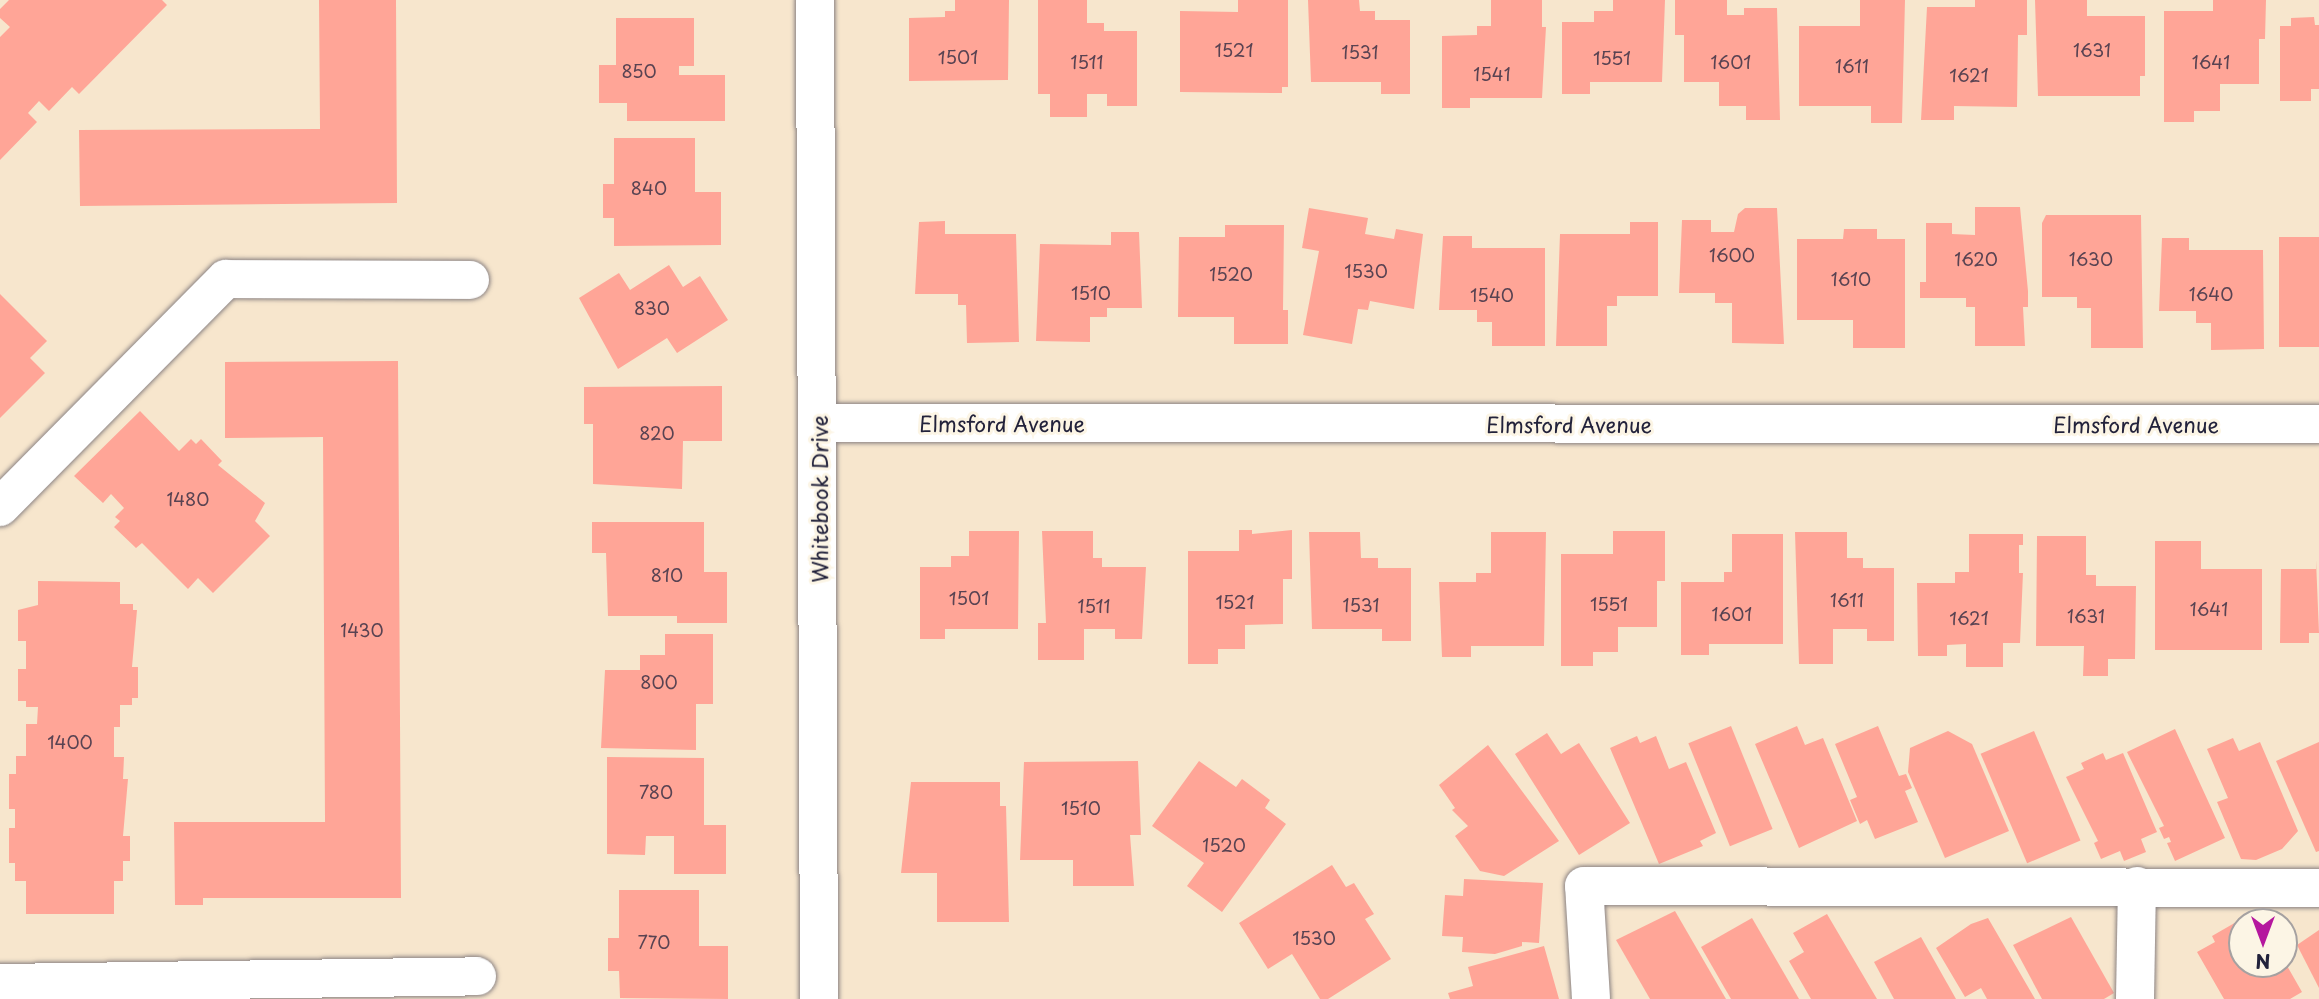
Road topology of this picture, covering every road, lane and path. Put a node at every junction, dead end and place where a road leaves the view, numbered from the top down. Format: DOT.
graph roads {
  1 [pos="815,0"];
  2 [pos="470,280"];
  3 [pos="819,423"];
  4 [pos="2319,424"];
  5 [pos="0,507"];
  6 [pos="2137,886"];
  7 [pos="2319,888"];
  8 [pos="477,976"];
  9 [pos="0,983"];
  10 [pos="819,999"];
  11 [pos="1591,999"];
  12 [pos="2135,999"];
  1 -- 3 [label="street, Whitebook Drive"];
  2 -- 5 [label="street"];
  3 -- 4 [label="street, Elmsford Avenue"];
  3 -- 10 [label="street, Whitebook Drive"];
  6 -- 7 [label="street"];
  6 -- 11 [label="street"];
  6 -- 12 [label="street"];
  8 -- 9 [label="street"];
}
